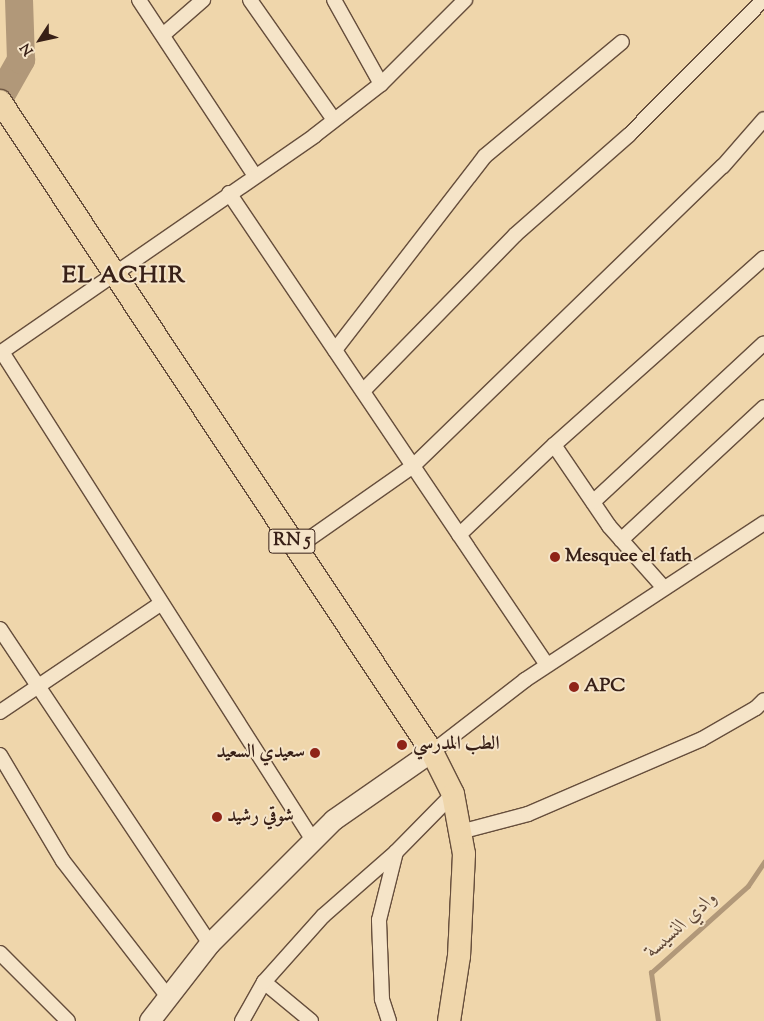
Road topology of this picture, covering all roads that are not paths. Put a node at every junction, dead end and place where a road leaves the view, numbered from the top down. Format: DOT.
graph roads {
  1 [pos="139,0"];
  2 [pos="203,0"];
  3 [pos="250,0"];
  4 [pos="334,0"];
  5 [pos="464,0"];
  6 [pos="763,0"];
  7 [pos="164,34"];
  8 [pos="622,42"];
  9 [pos="381,84"];
  10 [pos="0,100"];
  11 [pos="764,119"];
  12 [pos="334,120"];
  13 [pos="254,176"];
  14 [pos="229,193"];
  15 [pos="764,258"];
  16 [pos="114,272"];
  17 [pos="764,343"];
  18 [pos="335,350"];
  19 [pos="1,352"];
  20 [pos="363,391"];
  21 [pos="764,407"];
  22 [pos="554,445"];
  23 [pos="413,466"];
  24 [pos="593,502"];
  25 [pos="764,523"];
  26 [pos="459,535"];
  27 [pos="621,540"];
  28 [pos="296,548"];
  29 [pos="664,588"];
  30 [pos="160,604"];
  31 [pos="0,628"];
  32 [pos="547,665"];
  33 [pos="39,688"];
  34 [pos="764,700"];
  35 [pos="0,712"];
  36 [pos="432,752"];
  37 [pos="0,756"];
  38 [pos="453,794"];
  39 [pos="460,832"];
  40 [pos="314,842"];
  41 [pos="396,852"];
  42 [pos="210,944"];
  43 [pos="0,953"];
  44 [pos="264,982"];
  45 [pos="169,998"];
  46 [pos="68,1021"];
  47 [pos="150,1021"];
  48 [pos="242,1021"];
  49 [pos="311,1021"];
  50 [pos="389,1021"];
  51 [pos="449,1021"];
  1 -- 7 [label="street"];
  2 -- 7 [label="street"];
  3 -- 12 [label="street"];
  4 -- 9 [label="street"];
  5 -- 9 [label="street"];
  6 -- 20 [label="street"];
  7 -- 13 [label="street"];
  8 -- 18 [label="street"];
  9 -- 12 [label="street"];
  10 -- 16 [label="main road, RN 5"];
  11 -- 23 [label="street"];
  12 -- 13 [label="street"];
  13 -- 14 [label="street"];
  14 -- 16 [label="street"];
  14 -- 18 [label="street"];
  15 -- 22 [label="street"];
  16 -- 19 [label="street"];
  16 -- 28 [label="main road, RN 5"];
  17 -- 24 [label="street"];
  18 -- 20 [label="street"];
  19 -- 30 [label="street"];
  20 -- 23 [label="street"];
  21 -- 27 [label="street"];
  22 -- 24 [label="street"];
  22 -- 26 [label="street"];
  23 -- 26 [label="street"];
  23 -- 28 [label="street"];
  24 -- 27 [label="street"];
  25 -- 29 [label="street"];
  26 -- 32 [label="street"];
  27 -- 29 [label="street"];
  28 -- 36 [label="main road, RN 5"];
  29 -- 32 [label="street"];
  30 -- 33 [label="street"];
  30 -- 40 [label="street"];
  31 -- 33 [label="street"];
  32 -- 36 [label="street"];
  33 -- 35 [label="street"];
  33 -- 42 [label="street"];
  34 -- 39 [label="street"];
  36 -- 38 [label="main road, RN 5"];
  36 -- 40 [label="street"];
  37 -- 45 [label="street"];
  38 -- 39 [label="main road, RN 5"];
  38 -- 41 [label="street"];
  39 -- 51 [label="main road, RN 5"];
  40 -- 42 [label="street"];
  41 -- 44 [label="street"];
  41 -- 50 [label="street"];
  42 -- 45 [label="street"];
  43 -- 46 [label="street"];
  44 -- 48 [label="street"];
  44 -- 49 [label="street"];
  45 -- 47 [label="street"];
}
